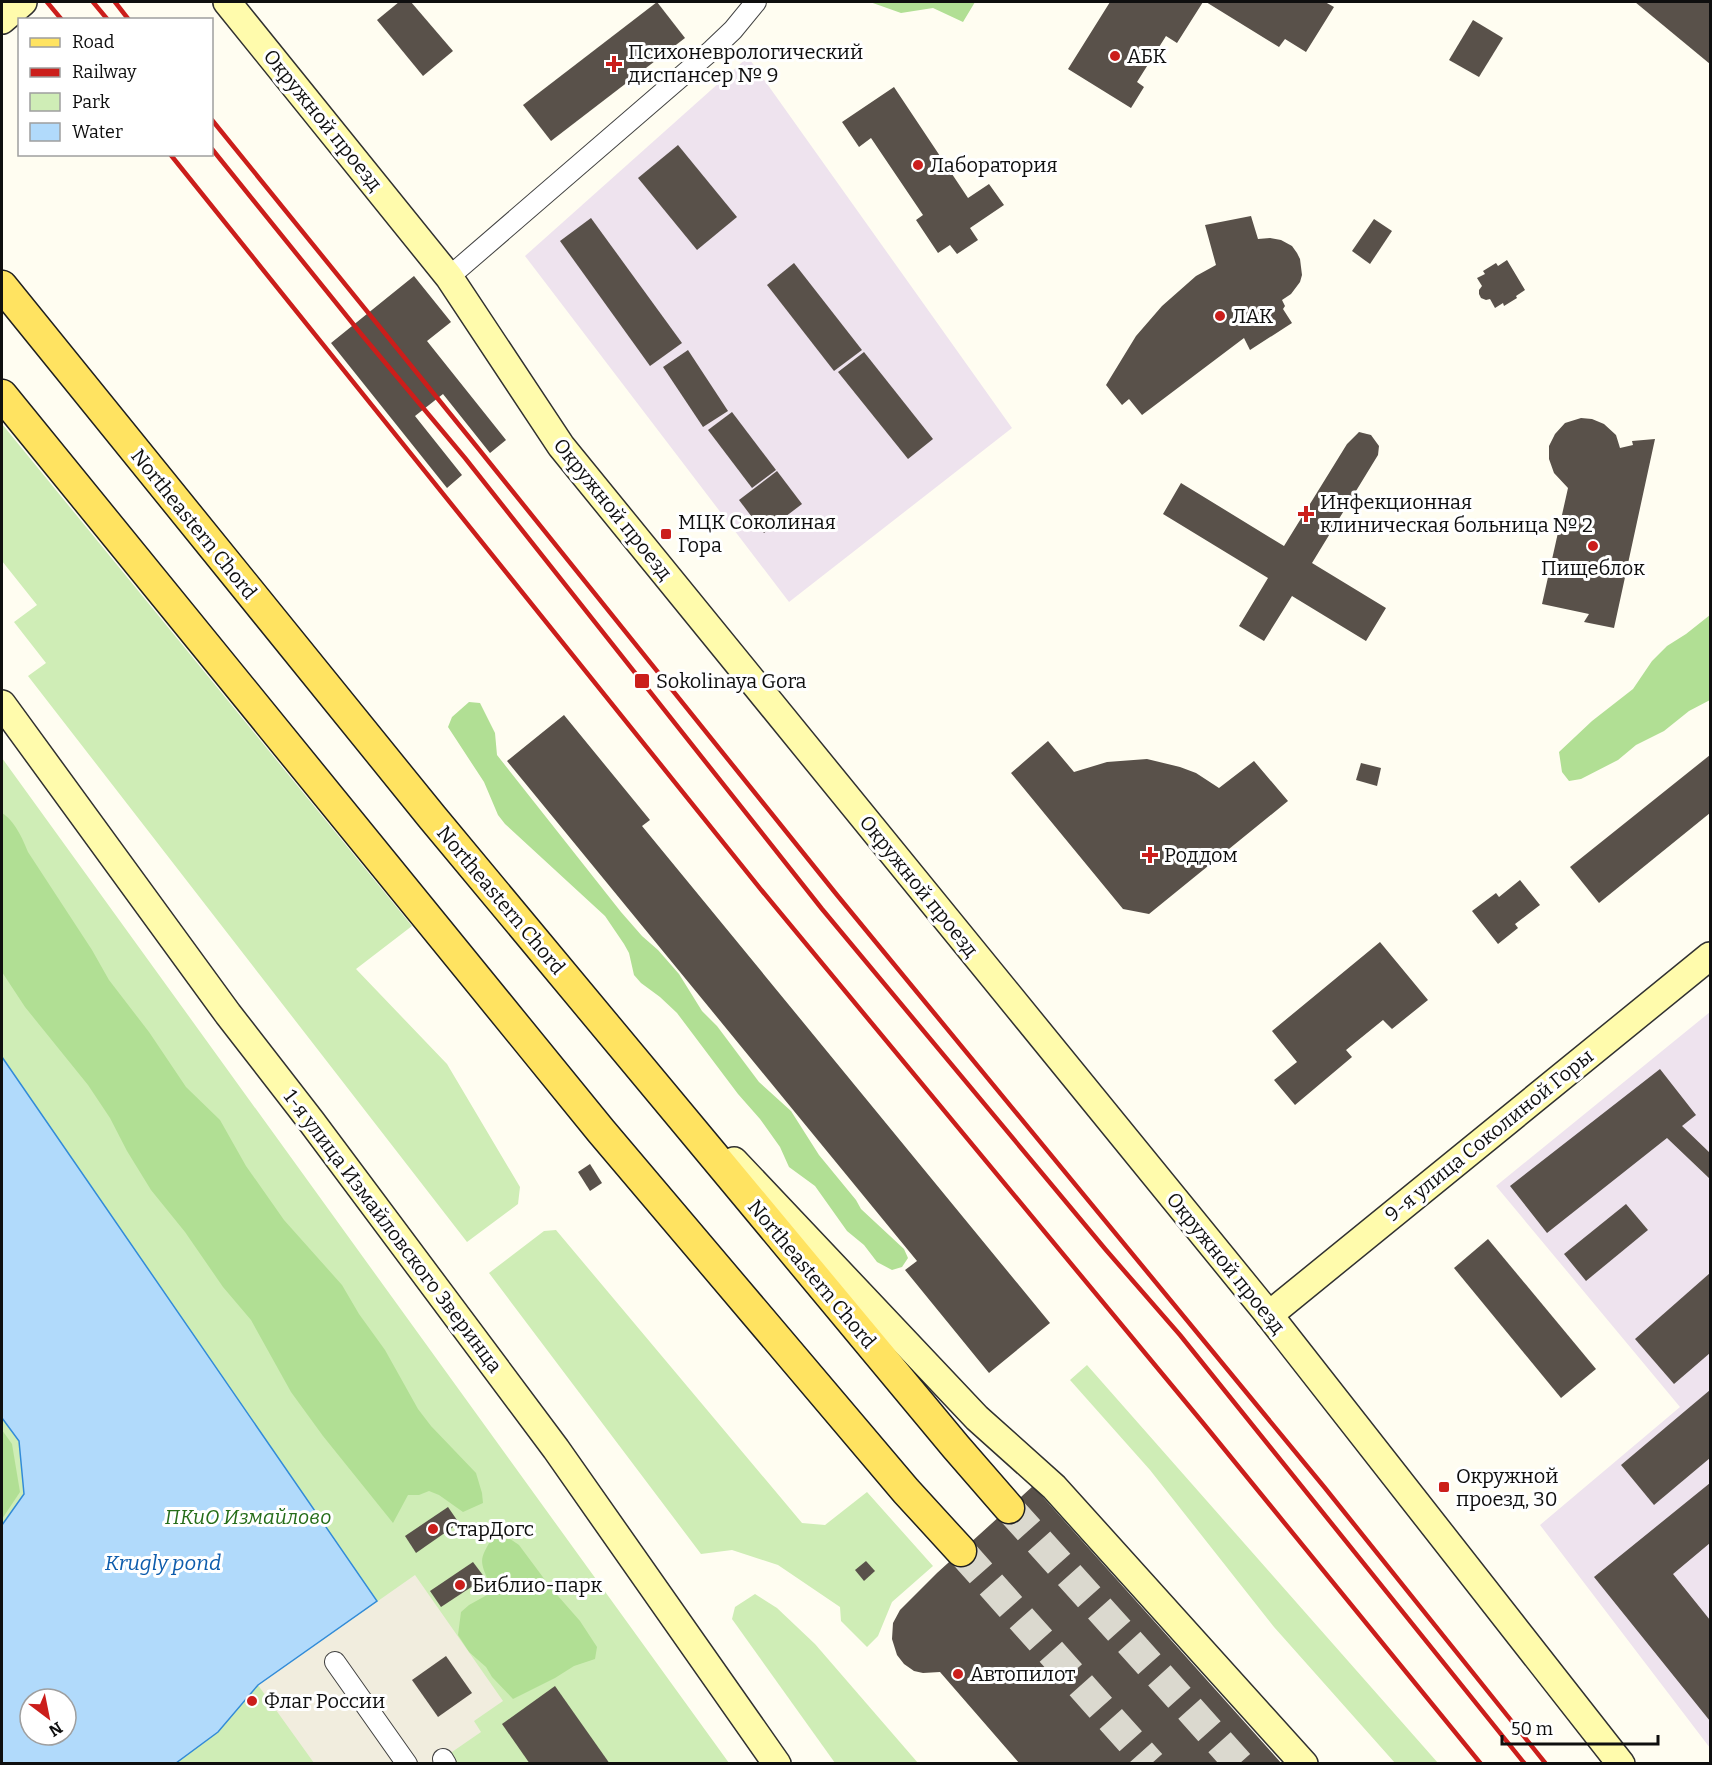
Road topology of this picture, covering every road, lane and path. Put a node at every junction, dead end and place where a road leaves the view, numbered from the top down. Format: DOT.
graph roads {
  1 [pos="23,2"];
  2 [pos="227,2"];
  3 [pos="756,2"];
  4 [pos="2,20"];
  5 [pos="449,277"];
  6 [pos="2,286"];
  7 [pos="2,395"];
  8 [pos="2,704"];
  9 [pos="1710,957"];
  10 [pos="598,1016"];
  11 [pos="1269,1315"];
  12 [pos="1010,1508"];
  13 [pos="961,1551"];
  14 [pos="335,1662"];
  15 [pos="407,1764"];
  16 [pos="777,1764"];
  17 [pos="1304,1764"];
  18 [pos="1621,1764"];
  1 -- 4 [label="street"];
  2 -- 5 [label="street, Окружной проезд"];
  3 -- 5 [label="street"];
  5 -- 11 [label="street, Окружной проезд"];
  6 -- 10 [label="main road, Northeastern Chord"];
  7 -- 13 [label="main road"];
  8 -- 16 [label="street, 1-я улица Измайловского Зверинца"];
  9 -- 11 [label="street, 9-я улица Соколиной Горы"];
  10 -- 12 [label="main road, Northeastern Chord"];
  10 -- 17 [label="street"];
  11 -- 18 [label="street, Окружной проезд"];
  14 -- 15 [label="street"];
}
